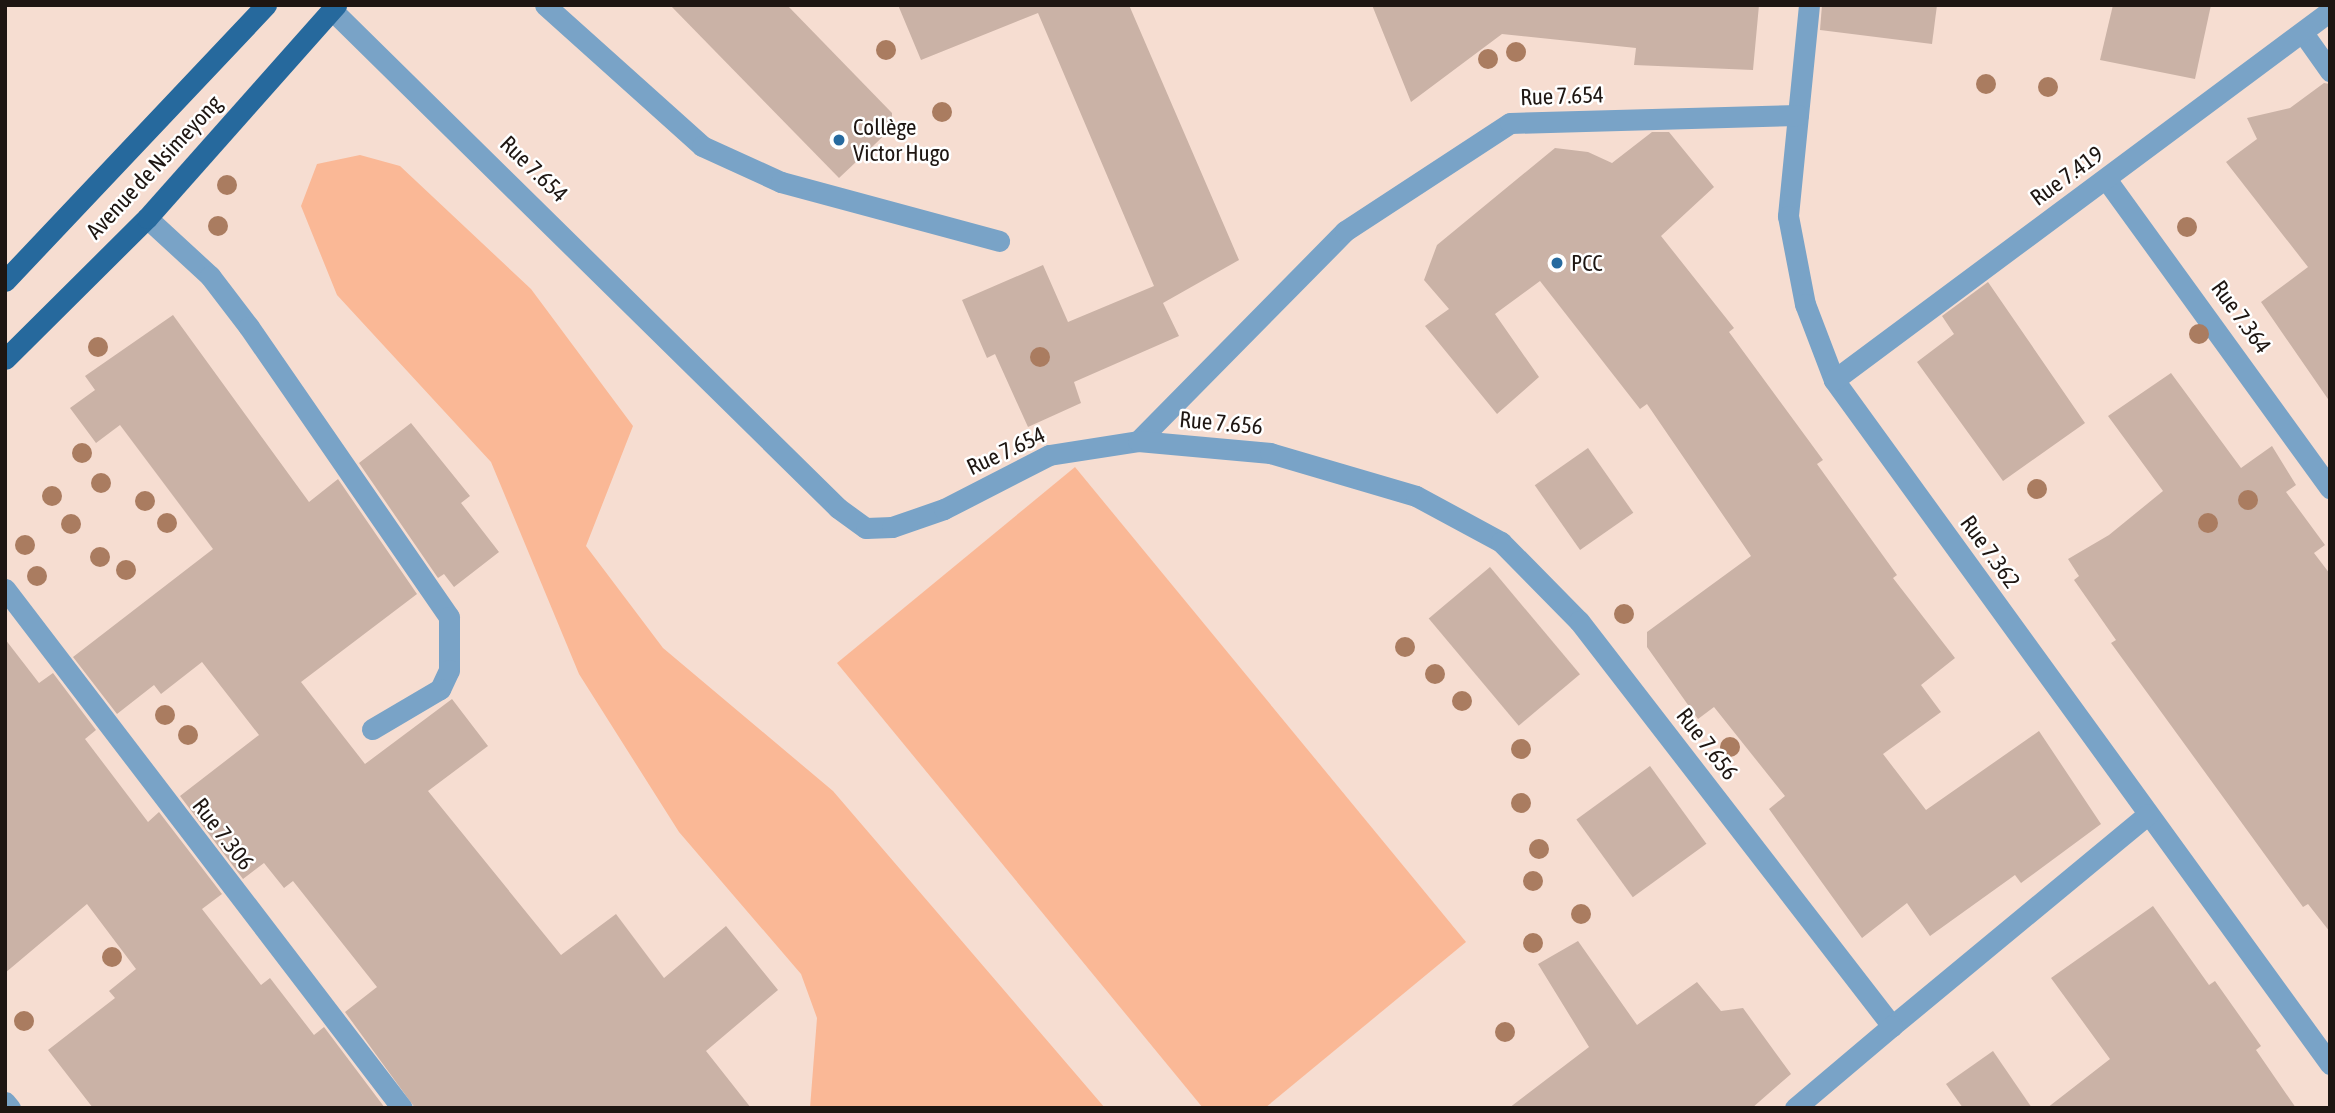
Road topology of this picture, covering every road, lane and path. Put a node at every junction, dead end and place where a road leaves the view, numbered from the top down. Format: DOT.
graph roads {
  1 [pos="266,5"];
  2 [pos="545,5"];
  3 [pos="1809,5"];
  4 [pos="334,7"];
  5 [pos="2330,11"];
  6 [pos="2303,33"];
  7 [pos="2330,71"];
  8 [pos="1798,115"];
  9 [pos="2106,179"];
  10 [pos="147,218"];
  11 [pos="999,241"];
  12 [pos="5,281"];
  13 [pos="5,359"];
  14 [pos="1833,380"];
  15 [pos="1138,441"];
  16 [pos="2330,489"];
  17 [pos="5,589"];
  18 [pos="372,729"];
  19 [pos="2148,814"];
  20 [pos="1892,1026"];
  21 [pos="2330,1064"];
  22 [pos="5,1102"];
  23 [pos="10,1108"];
  24 [pos="402,1108"];
  25 [pos="1795,1108"];
  1 -- 12 [label="main road, Avenue de Nsimeyong"];
  2 -- 11 [label="street"];
  3 -- 8 [label="street, Rue 7.362"];
  4 -- 10 [label="main road, Avenue de Nsimeyong"];
  4 -- 15 [label="street, Rue 7.654"];
  5 -- 6 [label="street, Rue 7.419"];
  6 -- 7 [label="street"];
  6 -- 9 [label="street, Rue 7.419"];
  8 -- 14 [label="street, Rue 7.362"];
  8 -- 15 [label="street, Rue 7.654"];
  9 -- 14 [label="street, Rue 7.419"];
  9 -- 16 [label="street, Rue 7.364"];
  10 -- 13 [label="main road, Avenue de Nsimeyong"];
  10 -- 18 [label="street"];
  14 -- 19 [label="street, Rue 7.362"];
  15 -- 20 [label="street, Rue 7.656"];
  17 -- 24 [label="street, Rue 7.306"];
  19 -- 20 [label="street"];
  19 -- 21 [label="street, Rue 7.362"];
  20 -- 25 [label="street"];
  22 -- 23 [label="street"];
}
